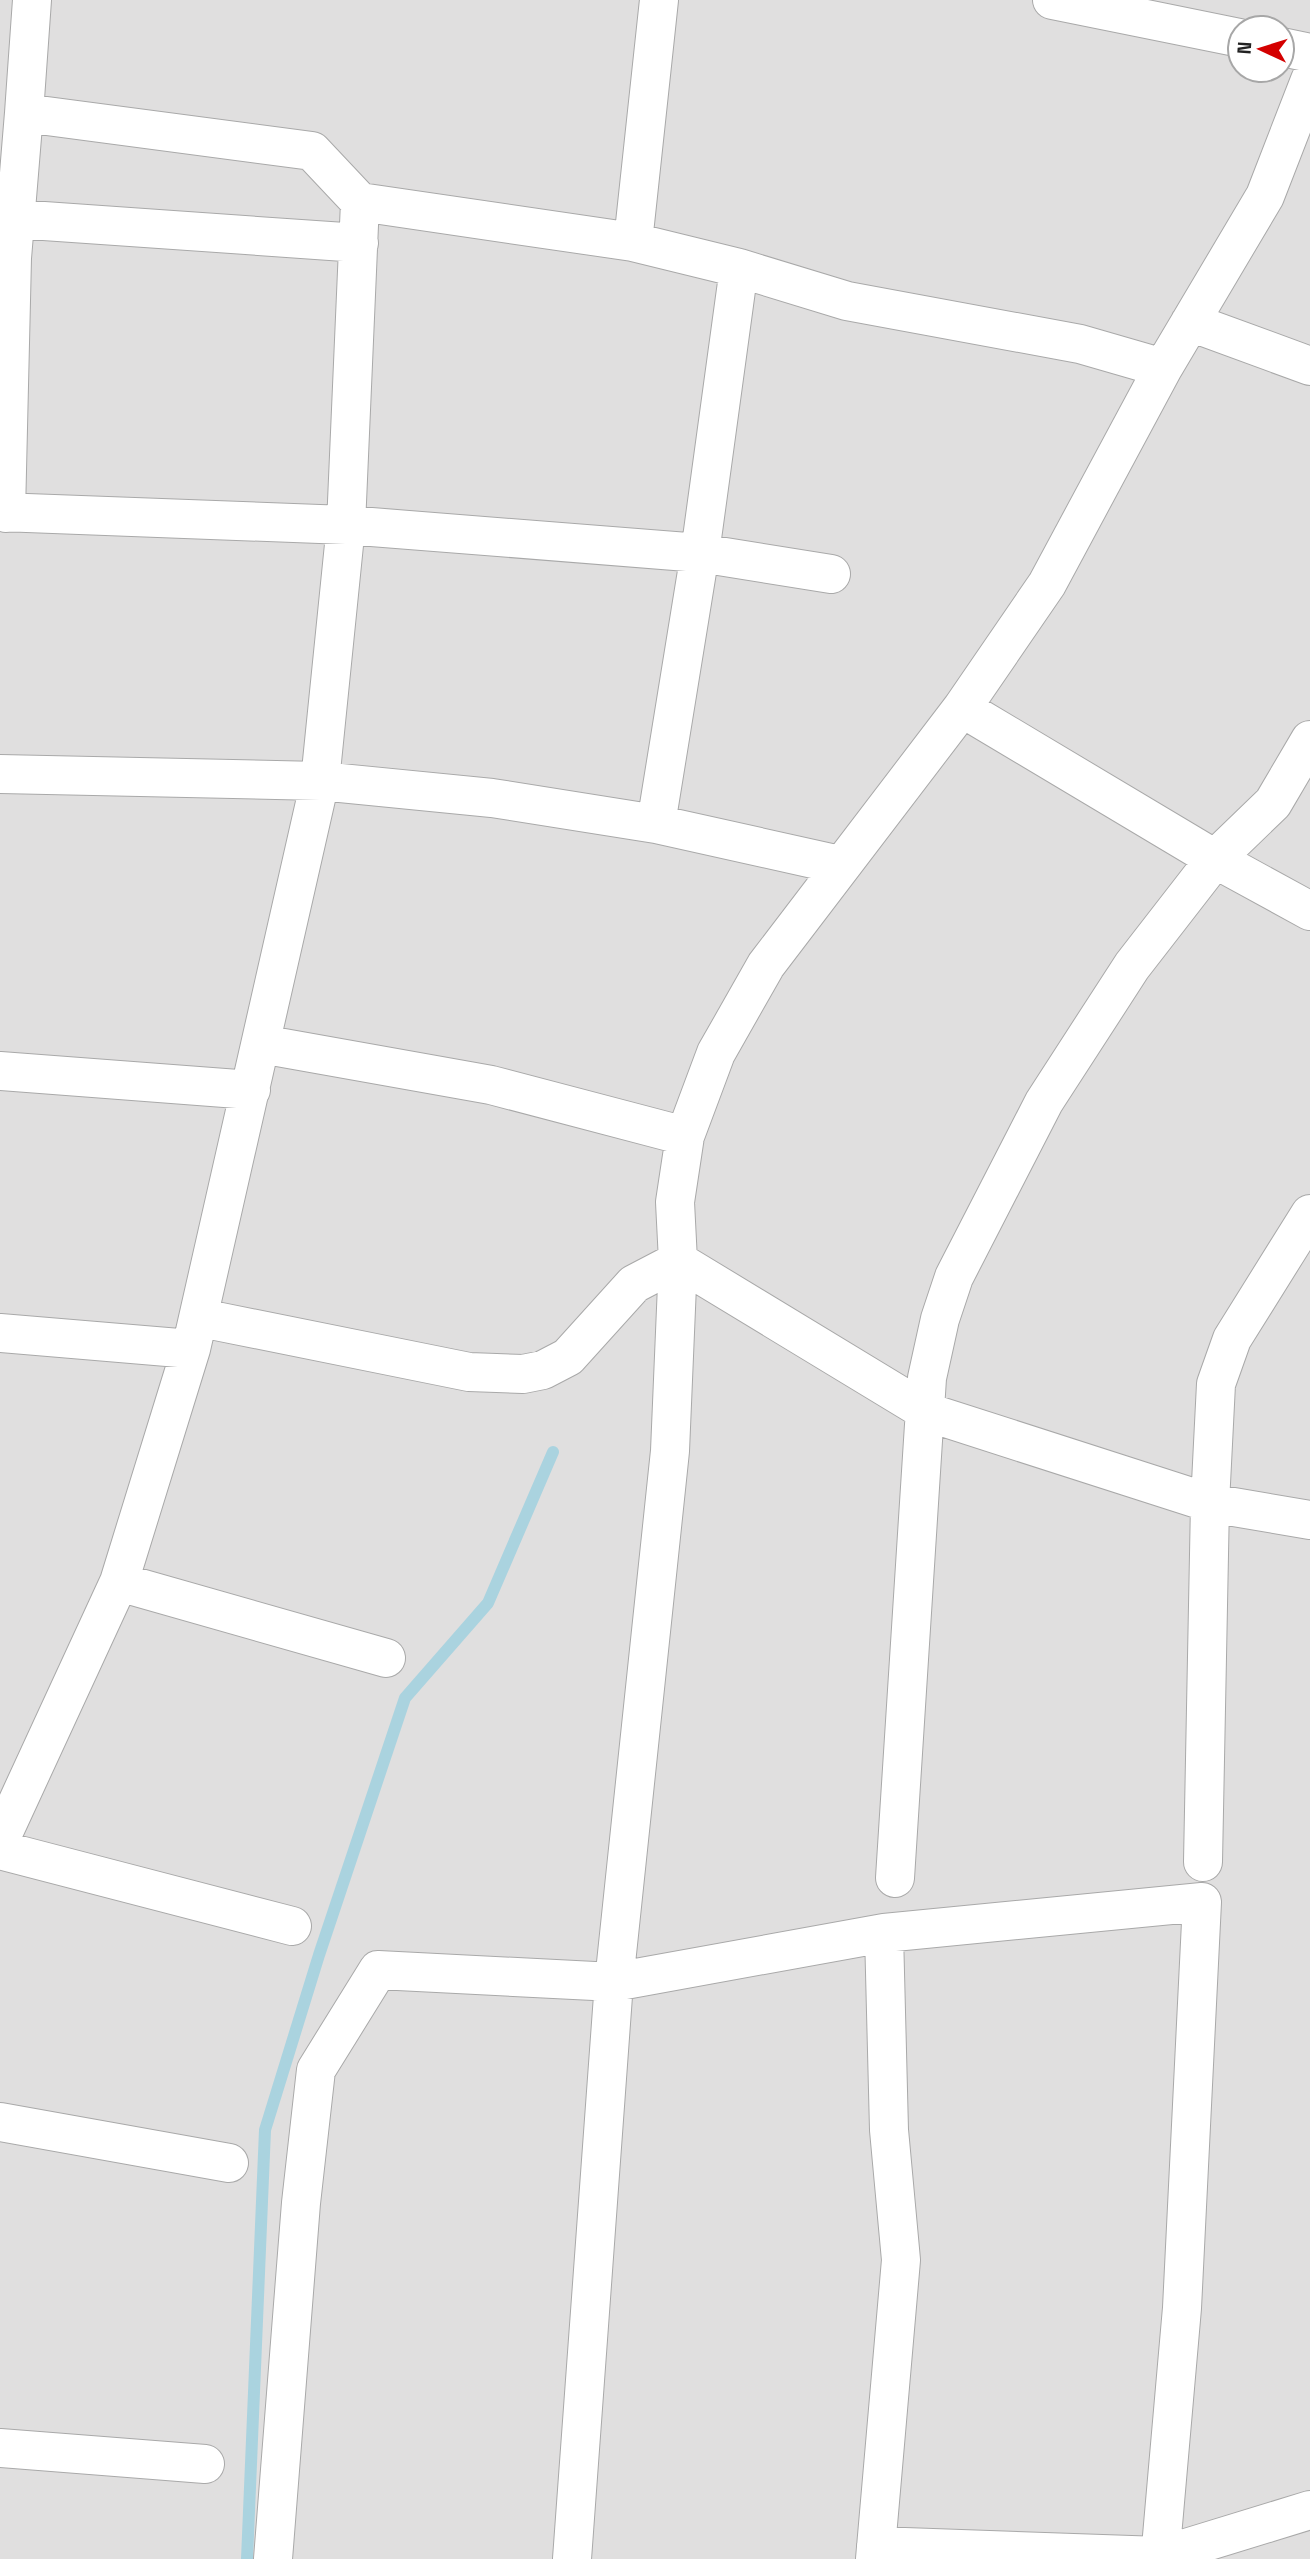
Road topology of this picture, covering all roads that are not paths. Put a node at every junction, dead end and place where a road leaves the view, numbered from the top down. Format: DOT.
graph roads {
  1 [pos="33,0"];
  2 [pos="659,0"];
  3 [pos="1052,0"];
  4 [pos="1117,6"];
  5 [pos="1226,34"];
  6 [pos="1310,80"];
  7 [pos="24,113"];
  8 [pos="360,202"];
  9 [pos="15,219"];
  10 [pos="633,242"];
  11 [pos="359,243"];
  12 [pos="739,268"];
  13 [pos="1190,322"];
  14 [pos="1310,366"];
  15 [pos="1163,369"];
  16 [pos="3,512"];
  17 [pos="346,525"];
  18 [pos="700,553"];
  19 [pos="831,574"];
  20 [pos="962,708"];
  21 [pos="1310,740"];
  22 [pos="0,774"];
  23 [pos="320,781"];
  24 [pos="656,824"];
  25 [pos="1214,859"];
  26 [pos="840,865"];
  27 [pos="1310,911"];
  28 [pos="261,1044"];
  29 [pos="0,1071"];
  30 [pos="251,1090"];
  31 [pos="685,1136"];
  32 [pos="1310,1214"];
  33 [pos="678,1261"];
  34 [pos="0,1333"];
  35 [pos="196,1334"];
  36 [pos="927,1412"];
  37 [pos="1210,1503"];
  38 [pos="1310,1520"];
  39 [pos="119,1581"];
  40 [pos="386,1658"];
  41 [pos="0,1840"];
  42 [pos="0,1850"];
  43 [pos="1203,1861"];
  44 [pos="895,1878"];
  45 [pos="292,1926"];
  46 [pos="884,1933"];
  47 [pos="614,1982"];
  48 [pos="0,2122"];
  49 [pos="229,2163"];
  50 [pos="0,2448"];
  51 [pos="205,2463"];
  52 [pos="1310,2510"];
  53 [pos="876,2553"];
  54 [pos="1160,2558"];
  55 [pos="273,2559"];
  56 [pos="572,2559"];
  1 -- 7 [label="street"];
  2 -- 10 [label="street"];
  3 -- 4 [label="street"];
  4 -- 5 [label="street"];
  6 -- 13 [label="street"];
  7 -- 8 [label="street"];
  7 -- 9 [label="street"];
  8 -- 10 [label="street"];
  8 -- 11 [label="street"];
  9 -- 11 [label="street"];
  9 -- 16 [label="street"];
  10 -- 12 [label="street"];
  11 -- 17 [label="street"];
  12 -- 15 [label="street"];
  12 -- 18 [label="street"];
  13 -- 14 [label="street"];
  13 -- 15 [label="street"];
  15 -- 20 [label="street"];
  16 -- 17 [label="street"];
  17 -- 18 [label="street"];
  17 -- 23 [label="street"];
  18 -- 19 [label="street"];
  18 -- 24 [label="street"];
  20 -- 25 [label="street"];
  20 -- 26 [label="street"];
  21 -- 25 [label="street"];
  22 -- 23 [label="street"];
  23 -- 24 [label="street"];
  23 -- 28 [label="street"];
  24 -- 26 [label="street"];
  25 -- 27 [label="street"];
  25 -- 36 [label="street"];
  26 -- 31 [label="street"];
  28 -- 30 [label="street"];
  28 -- 31 [label="street"];
  29 -- 30 [label="street"];
  30 -- 35 [label="street"];
  31 -- 33 [label="street"];
  32 -- 37 [label="street"];
  33 -- 35 [label="street"];
  33 -- 36 [label="street"];
  33 -- 47 [label="street"];
  34 -- 35 [label="street"];
  35 -- 39 [label="street"];
  36 -- 37 [label="street"];
  36 -- 44 [label="street"];
  37 -- 38 [label="street"];
  37 -- 43 [label="street"];
  39 -- 40 [label="street"];
  39 -- 41 [label="street"];
  42 -- 45 [label="street"];
  46 -- 47 [label="street"];
  46 -- 53 [label="street"];
  46 -- 54 [label="street"];
  47 -- 55 [label="street"];
  47 -- 56 [label="street"];
  48 -- 49 [label="street"];
  50 -- 51 [label="street"];
  52 -- 54 [label="street"];
  53 -- 54 [label="street"];
}
